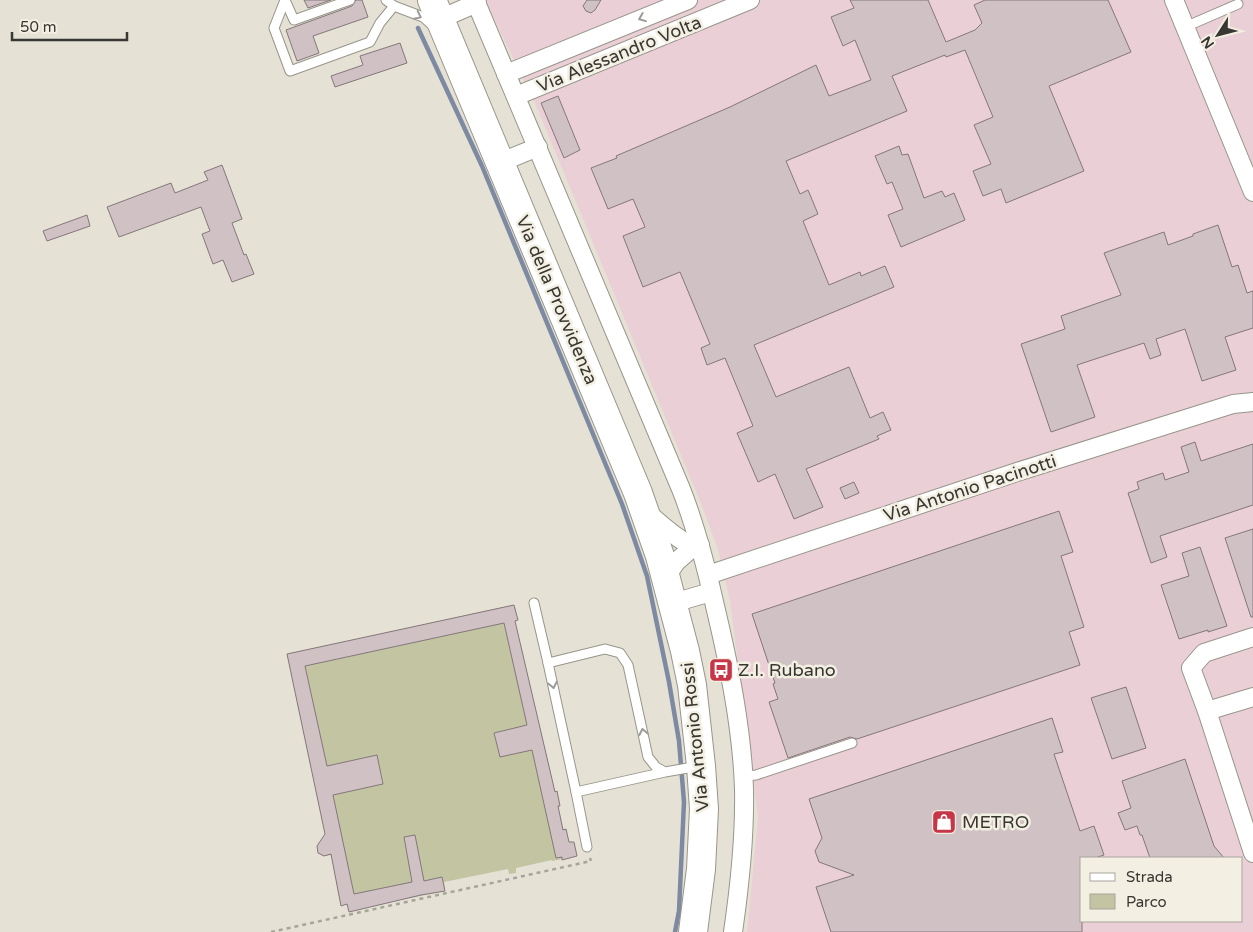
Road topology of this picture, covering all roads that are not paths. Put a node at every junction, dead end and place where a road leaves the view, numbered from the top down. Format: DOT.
graph roads {
  1 [pos="285,0"];
  2 [pos="350,0"];
  3 [pos="386,0"];
  4 [pos="688,0"];
  5 [pos="750,0"];
  6 [pos="1174,0"];
  7 [pos="476,2"];
  8 [pos="1238,4"];
  9 [pos="394,6"];
  10 [pos="440,19"];
  11 [pos="1185,27"];
  12 [pos="506,74"];
  13 [pos="516,96"];
  14 [pos="538,147"];
  15 [pos="500,162"];
  16 [pos="1253,192"];
  17 [pos="1253,390"];
  18 [pos="1253,402"];
  19 [pos="1233,404"];
  20 [pos="643,508"];
  21 [pos="697,546"];
  22 [pos="666,577"];
  23 [pos="710,583"];
  24 [pos="534,603"];
  25 [pos="673,603"];
  26 [pos="1253,637"];
  27 [pos="548,662"];
  28 [pos="1253,696"];
  29 [pos="1207,711"];
  30 [pos="852,743"];
  31 [pos="693,767"];
  32 [pos="668,771"];
  33 [pos="743,776"];
  34 [pos="576,792"];
  35 [pos="587,847"];
  36 [pos="1253,853"];
  37 [pos="693,932"];
  38 [pos="733,932"];
  1 -- 2 [label="lane"];
  1 -- 9 [label="lane"];
  3 -- 9 [label="lane"];
  4 -- 12 [label="street, Via Alessandro Volta, one-way"];
  5 -- 13 [label="street, Via Alessandro Volta"];
  6 -- 11 [label="street"];
  7 -- 10 [label="street"];
  7 -- 12 [label="street"];
  8 -- 11 [label="lane"];
  9 -- 10 [label="lane, one-way"];
  10 -- 15 [label="main road, Via della Provvidenza"];
  11 -- 16 [label="street"];
  12 -- 13 [label="street"];
  13 -- 14 [label="street"];
  14 -- 15 [label="street"];
  14 -- 21 [label="street"];
  15 -- 20 [label="main road, Via della Provvidenza"];
  17 -- 19 [label="street, Via Antonio Pacinotti"];
  18 -- 19 [label="street, Via Antonio Pacinotti"];
  19 -- 23 [label="street, Via Antonio Pacinotti"];
  20 -- 21 [label="street"];
  20 -- 22 [label="main road, Via della Provvidenza"];
  21 -- 22 [label="street"];
  21 -- 23 [label="street"];
  22 -- 25 [label="main road, Via della Provvidenza"];
  23 -- 25 [label="street, Via Antonio Pacinotti"];
  23 -- 33 [label="street"];
  24 -- 27 [label="lane"];
  25 -- 31 [label="main road, Via Antonio Rossi"];
  26 -- 29 [label="street"];
  32 -- 27 [label="lane, one-way"];
  27 -- 34 [label="lane, one-way"];
  28 -- 29 [label="street"];
  29 -- 36 [label="street"];
  30 -- 33 [label="lane"];
  31 -- 32 [label="lane"];
  31 -- 37 [label="main road, Via Antonio Rossi"];
  32 -- 34 [label="lane"];
  33 -- 38 [label="street"];
  34 -- 35 [label="lane"];
}
